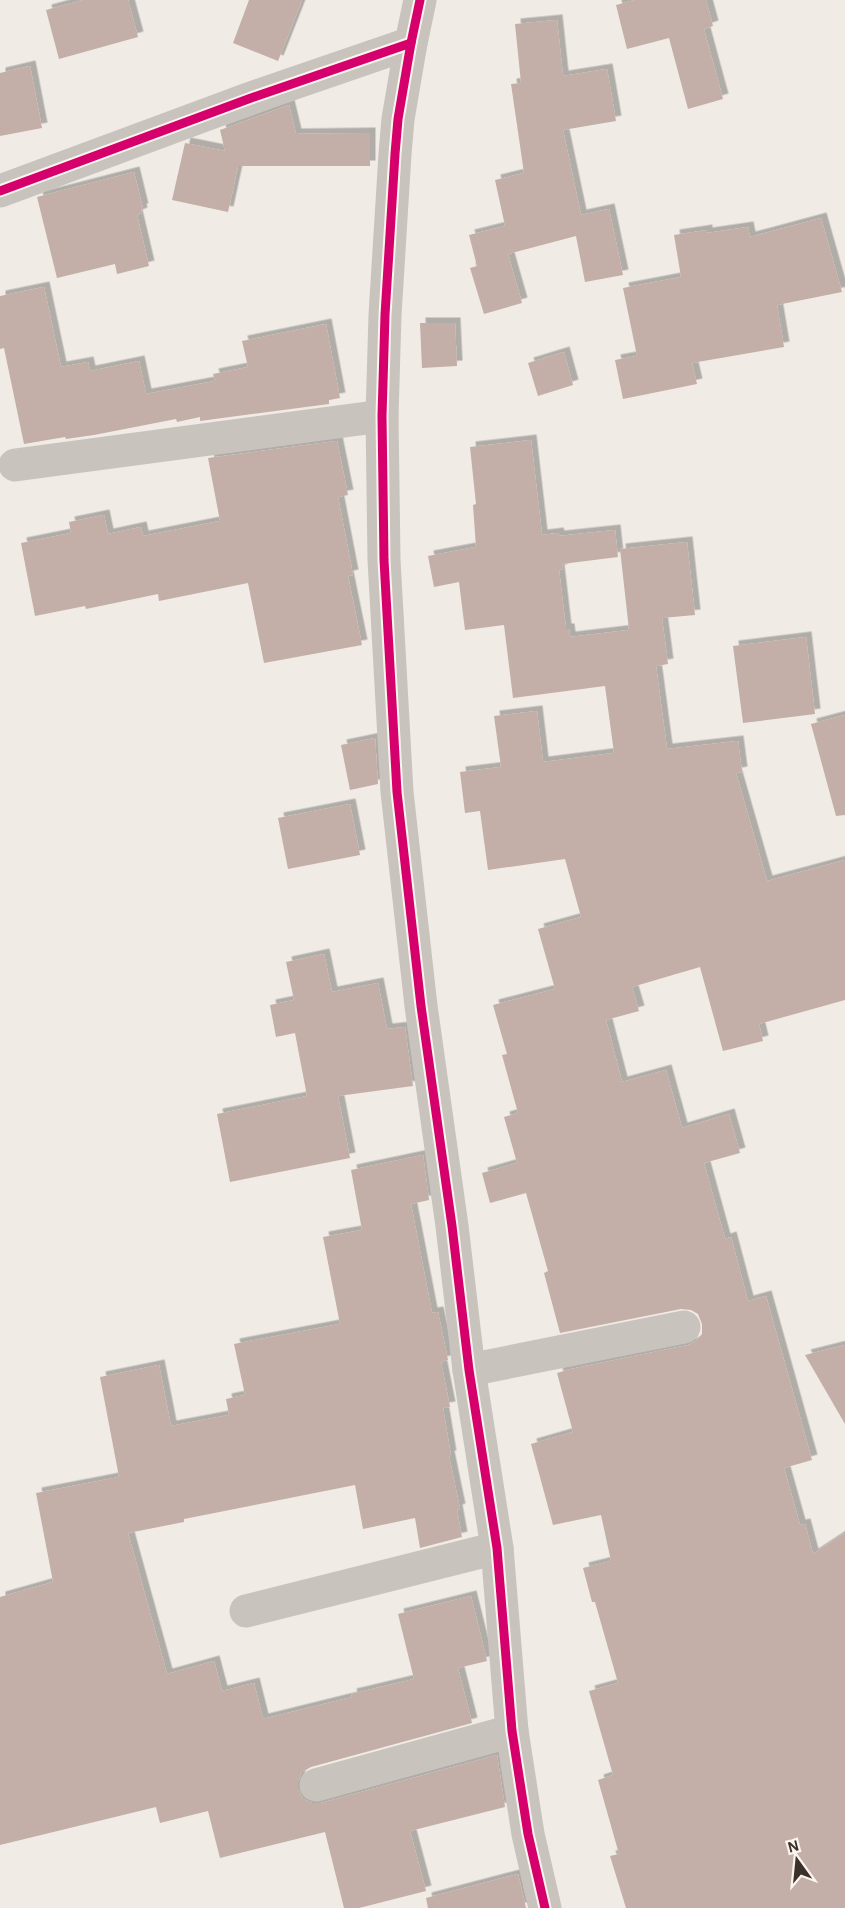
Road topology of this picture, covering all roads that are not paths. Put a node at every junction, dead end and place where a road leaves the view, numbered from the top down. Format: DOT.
graph roads {
  1 [pos="420,0"];
  2 [pos="411,43"];
  3 [pos="0,190"];
  4 [pos="382,416"];
  5 [pos="15,465"];
  6 [pos="684,1328"];
  7 [pos="483,1368"];
  8 [pos="497,1548"];
  9 [pos="246,1611"];
  10 [pos="512,1731"];
  11 [pos="316,1785"];
  12 [pos="545,1908"];
  1 -- 2 [label="street"];
  2 -- 3 [label="street"];
  2 -- 4 [label="street"];
  4 -- 5 [label="street"];
  4 -- 7 [label="street"];
  6 -- 7 [label="street"];
  7 -- 8 [label="street"];
  8 -- 9 [label="street"];
  8 -- 10 [label="street"];
  10 -- 11 [label="street"];
  10 -- 12 [label="street"];
}
